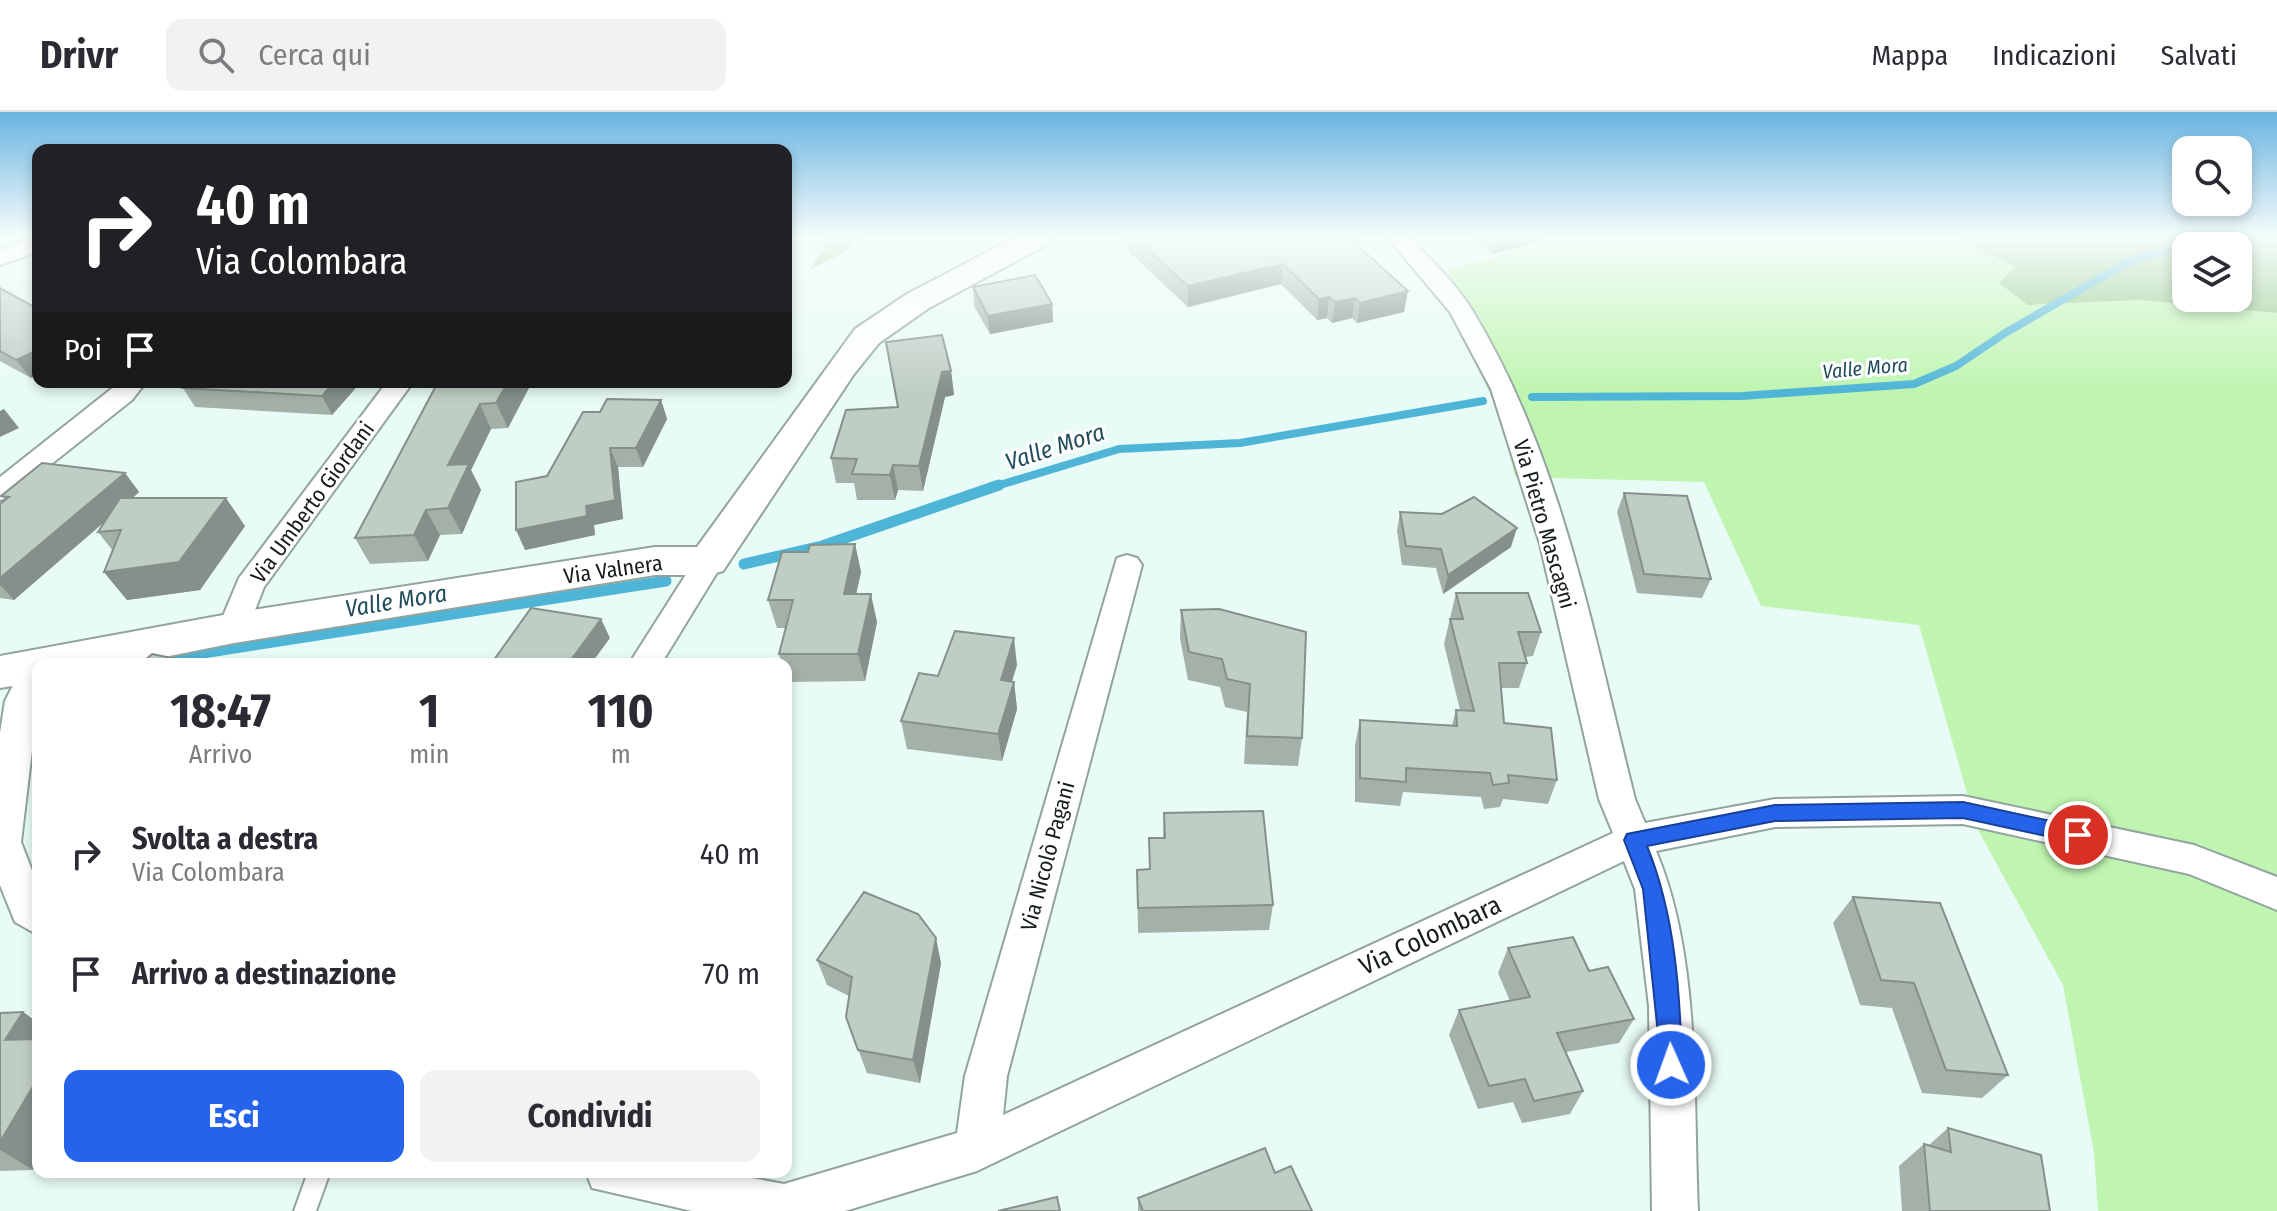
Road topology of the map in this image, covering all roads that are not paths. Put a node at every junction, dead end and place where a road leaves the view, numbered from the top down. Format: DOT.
graph roads {
  1 [pos="944,287"];
  2 [pos="1441,287"];
  3 [pos="128,388"];
  4 [pos="396,388"];
  5 [pos="0,491"];
  6 [pos="709,561"];
  7 [pos="1127,565"];
  8 [pos="234,628"];
  9 [pos="80,658"];
  10 [pos="649,658"];
  11 [pos="32,667"];
  12 [pos="0,672"];
  13 [pos="32,678"];
  14 [pos="1634,840"];
  15 [pos="2,844"];
  16 [pos="2277,894"];
  17 [pos="32,913"];
  18 [pos="977,1149"];
  19 [pos="317,1178"];
  20 [pos="637,1178"];
  21 [pos="784,1209"];
  22 [pos="305,1211"];
  23 [pos="1675,1211"];
  1 -- 6 [label="street"];
  2 -- 14 [label="street, Via Pietro Mascagni"];
  3 -- 5 [label="street"];
  4 -- 8 [label="street, Via Umberto Giordani"];
  6 -- 8 [label="street, Via Valnera"];
  6 -- 10 [label="street"];
  7 -- 18 [label="street, Via Nicolò Pagani"];
  8 -- 9 [label="street, Via Valnera"];
  11 -- 12 [label="street"];
  13 -- 15 [label="street"];
  14 -- 16 [label="street, Via Colombara"];
  14 -- 18 [label="street, Via Colombara"];
  14 -- 23 [label="street, Via Pietro Mascagni"];
  15 -- 17 [label="street"];
  18 -- 21 [label="street, Via Colombara"];
  19 -- 22 [label="lane"];
  20 -- 21 [label="street, Via Colombara"];
}
